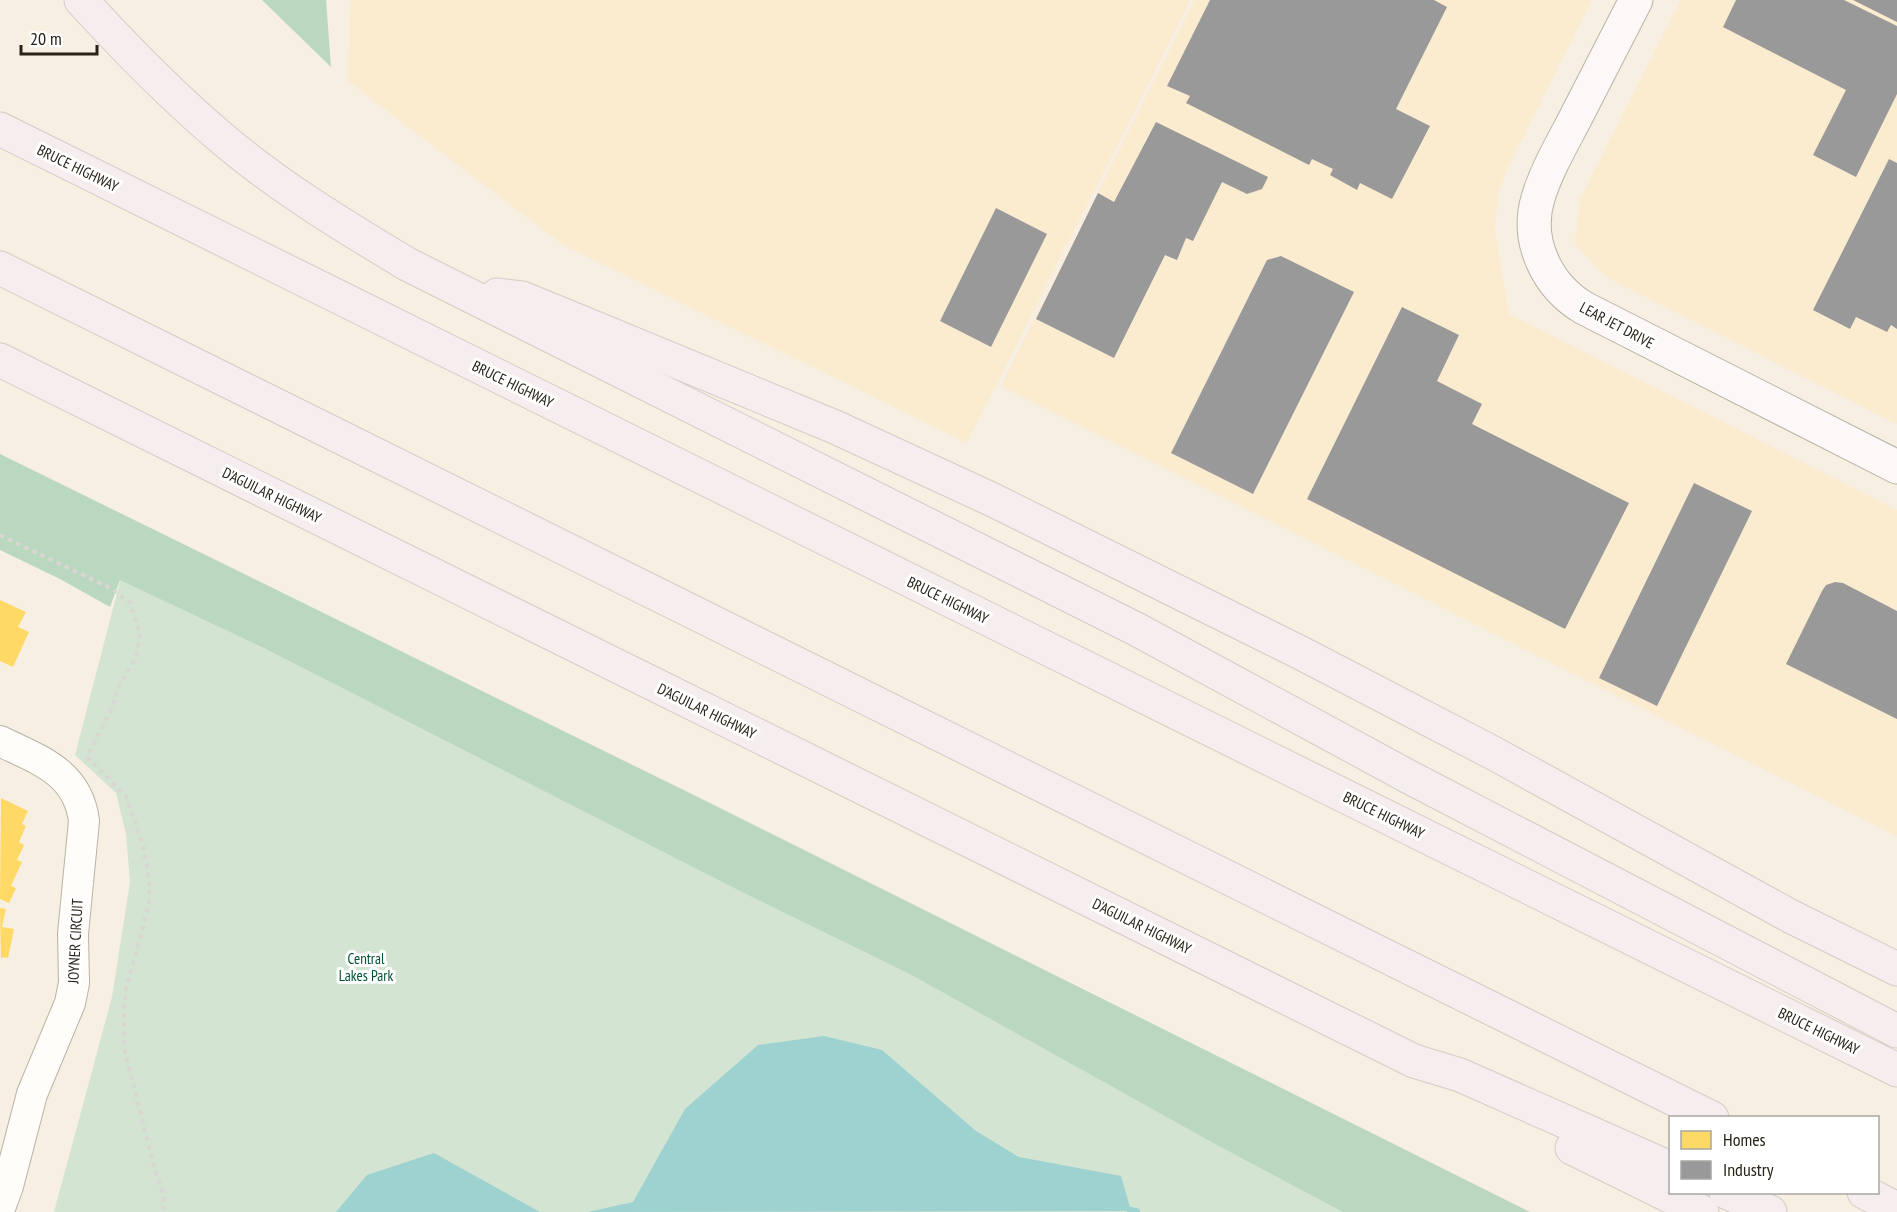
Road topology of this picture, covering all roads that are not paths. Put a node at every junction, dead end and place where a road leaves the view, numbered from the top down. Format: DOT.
graph roads {
  1 [pos="81,0"];
  2 [pos="1636,0"];
  3 [pos="0,129"];
  4 [pos="0,268"];
  5 [pos="456,290"];
  6 [pos="0,360"];
  7 [pos="1897,467"];
  8 [pos="0,741"];
  9 [pos="1897,969"];
  10 [pos="1897,1031"];
  11 [pos="1414,1060"];
  12 [pos="1897,1070"];
  13 [pos="1708,1116"];
  14 [pos="1669,1167"];
  15 [pos="1730,1194"];
  16 [pos="1868,1194"];
  17 [pos="0,1208"];
  18 [pos="1897,1209"];
  19 [pos="1702,1212"];
  20 [pos="1770,1212"];
  1 -- 5 [label="highway"];
  2 -- 7 [label="street, LEAR JET DRIVE"];
  3 -- 12 [label="highway, BRUCE HIGHWAY"];
  4 -- 13 [label="highway"];
  5 -- 9 [label="highway"];
  5 -- 10 [label="highway"];
  6 -- 11 [label="highway, D'AGUILAR HIGHWAY"];
  8 -- 17 [label="street, JOYNER CIRCUIT"];
  11 -- 14 [label="highway"];
  11 -- 19 [label="highway"];
  15 -- 20 [label="highway"];
  16 -- 18 [label="highway"];
}
